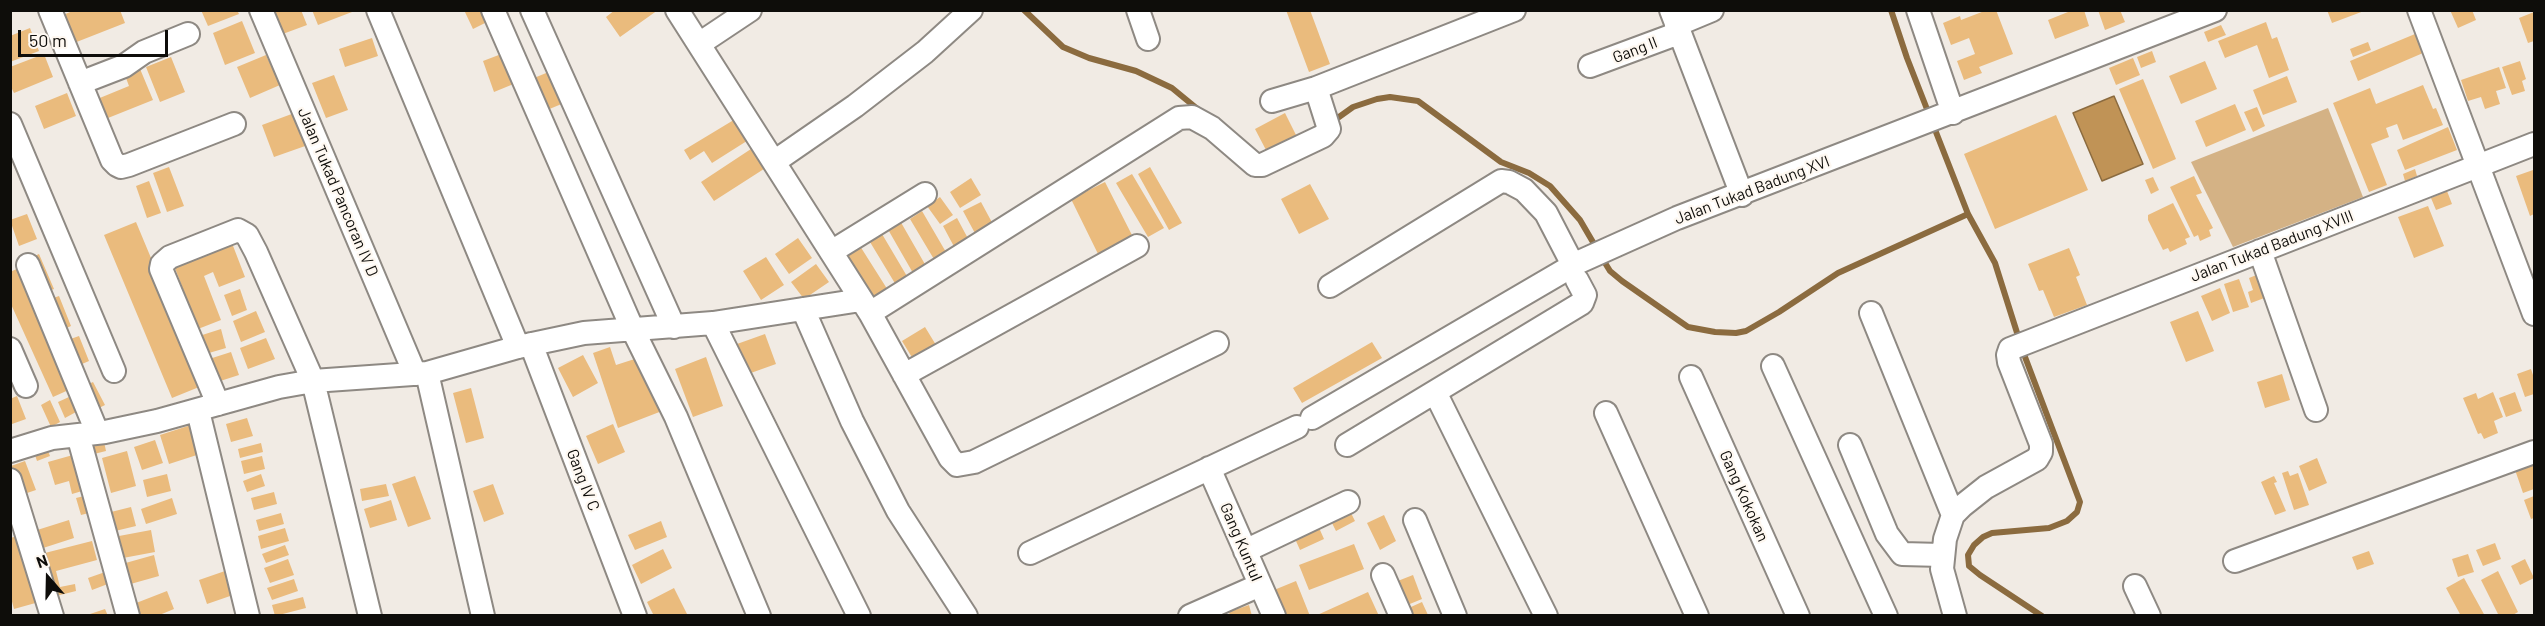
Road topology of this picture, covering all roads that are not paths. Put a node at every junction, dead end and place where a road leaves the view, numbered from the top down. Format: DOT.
graph roads {
  1 [pos="50,10"];
  2 [pos="261,10"];
  3 [pos="378,10"];
  4 [pos="493,10"];
  5 [pos="532,10"];
  6 [pos="677,10"];
  7 [pos="750,10"];
  8 [pos="971,10"];
  9 [pos="1138,10"];
  10 [pos="1514,10"];
  11 [pos="1712,10"];
  12 [pos="1918,10"];
  13 [pos="2214,10"];
  14 [pos="2419,10"];
  15 [pos="2162,20"];
  16 [pos="1675,23"];
  17 [pos="188,34"];
  18 [pos="1148,39"];
  19 [pos="699,44"];
  20 [pos="1590,66"];
  21 [pos="80,83"];
  22 [pos="1318,96"];
  23 [pos="1272,101"];
  24 [pos="1947,115"];
  25 [pos="10,123"];
  26 [pos="234,124"];
  27 [pos="2535,144"];
  28 [pos="774,162"];
  29 [pos="2479,166"];
  30 [pos="924,194"];
  31 [pos="1742,195"];
  32 [pos="1137,246"];
  33 [pos="2260,251"];
  34 [pos="831,252"];
  35 [pos="28,265"];
  36 [pos="1576,269"];
  37 [pos="1330,286"];
  38 [pos="865,307"];
  39 [pos="803,309"];
  40 [pos="1871,313"];
  41 [pos="2535,314"];
  42 [pos="713,323"];
  43 [pos="675,327"];
  44 [pos="632,328"];
  45 [pos="1217,343"];
  46 [pos="525,345"];
  47 [pos="10,349"];
  48 [pos="1773,366"];
  49 [pos="114,371"];
  50 [pos="421,374"];
  51 [pos="904,375"];
  52 [pos="1690,377"];
  53 [pos="313,381"];
  54 [pos="26,386"];
  55 [pos="1435,392"];
  56 [pos="208,407"];
  57 [pos="2316,410"];
  58 [pos="1606,413"];
  59 [pos="87,434"];
  60 [pos="1347,445"];
  61 [pos="1850,445"];
  62 [pos="10,451"];
  63 [pos="2535,452"];
  64 [pos="1209,468"];
  65 [pos="10,480"];
  66 [pos="1348,502"];
  67 [pos="1953,515"];
  68 [pos="1415,520"];
  69 [pos="1245,551"];
  70 [pos="1030,552"];
  71 [pos="1942,555"];
  72 [pos="2235,561"];
  73 [pos="1383,575"];
  74 [pos="1260,585"];
  75 [pos="2135,586"];
  76 [pos="52,615"];
  77 [pos="128,615"];
  78 [pos="248,615"];
  79 [pos="370,615"];
  80 [pos="483,615"];
  81 [pos="635,615"];
  82 [pos="759,615"];
  83 [pos="859,615"];
  84 [pos="966,615"];
  85 [pos="1190,615"];
  86 [pos="1274,615"];
  87 [pos="1401,615"];
  88 [pos="1455,615"];
  89 [pos="1546,615"];
  90 [pos="1697,615"];
  91 [pos="1798,615"];
  92 [pos="1886,615"];
  93 [pos="1955,615"];
  94 [pos="2149,615"];
  1 -- 21 [label="street"];
  2 -- 50 [label="street, Jalan Tukad Pancoran IV D"];
  3 -- 46 [label="street, Gang IV C"];
  4 -- 44 [label="street"];
  5 -- 43 [label="street"];
  6 -- 19 [label="street"];
  7 -- 19 [label="street"];
  8 -- 28 [label="street"];
  9 -- 18 [label="street"];
  10 -- 22 [label="street"];
  11 -- 16 [label="street, Gang II"];
  12 -- 24 [label="street"];
  13 -- 15 [label="street, Jalan Tukad Badung XVI"];
  14 -- 29 [label="street"];
  15 -- 24 [label="street, Jalan Tukad Badung XVI"];
  16 -- 20 [label="street, Gang II"];
  16 -- 31 [label="street"];
  17 -- 21 [label="street"];
  19 -- 28 [label="street"];
  21 -- 26 [label="street"];
  22 -- 23 [label="street"];
  22 -- 38 [label="street"];
  24 -- 31 [label="street, Jalan Tukad Badung XVI"];
  25 -- 49 [label="street"];
  27 -- 29 [label="street, Jalan Tukad Badung XVIII"];
  28 -- 34 [label="street"];
  29 -- 33 [label="street, Jalan Tukad Badung XVIII"];
  29 -- 41 [label="street"];
  30 -- 34 [label="street"];
  31 -- 36 [label="street, Jalan Tukad Badung XVI"];
  32 -- 51 [label="street"];
  33 -- 57 [label="street"];
  33 -- 67 [label="street, Jalan Tukad Badung XVIII"];
  34 -- 38 [label="street"];
  35 -- 59 [label="street"];
  36 -- 37 [label="street"];
  36 -- 55 [label="street"];
  36 -- 64 [label="street, Jalan Tukad Badung XVI"];
  38 -- 39 [label="street"];
  38 -- 51 [label="street"];
  39 -- 42 [label="street"];
  39 -- 84 [label="street"];
  40 -- 67 [label="street"];
  42 -- 43 [label="street"];
  42 -- 83 [label="street"];
  43 -- 44 [label="street"];
  44 -- 46 [label="street"];
  44 -- 82 [label="street"];
  45 -- 51 [label="street"];
  46 -- 50 [label="street"];
  46 -- 81 [label="street, Gang IV C"];
  47 -- 54 [label="street"];
  48 -- 92 [label="street"];
  50 -- 53 [label="street"];
  50 -- 80 [label="street, Jalan Tukad Pancoran IV D"];
  52 -- 91 [label="street, Gang Kokokan"];
  53 -- 56 [label="street"];
  53 -- 56 [label="street"];
  53 -- 79 [label="street"];
  55 -- 60 [label="street"];
  55 -- 89 [label="street"];
  56 -- 59 [label="street"];
  56 -- 78 [label="street"];
  58 -- 90 [label="street"];
  59 -- 62 [label="street"];
  59 -- 77 [label="street"];
  61 -- 71 [label="street"];
  63 -- 72 [label="street"];
  64 -- 69 [label="street, Gang Kuntul"];
  64 -- 70 [label="street, Jalan Tukad Badung XVI"];
  65 -- 76 [label="street"];
  66 -- 69 [label="street"];
  67 -- 71 [label="street"];
  68 -- 88 [label="street"];
  69 -- 74 [label="street, Gang Kuntul"];
  71 -- 93 [label="street"];
  73 -- 87 [label="street"];
  74 -- 85 [label="street"];
  74 -- 86 [label="street, Gang Kuntul"];
  75 -- 94 [label="street"];
}
